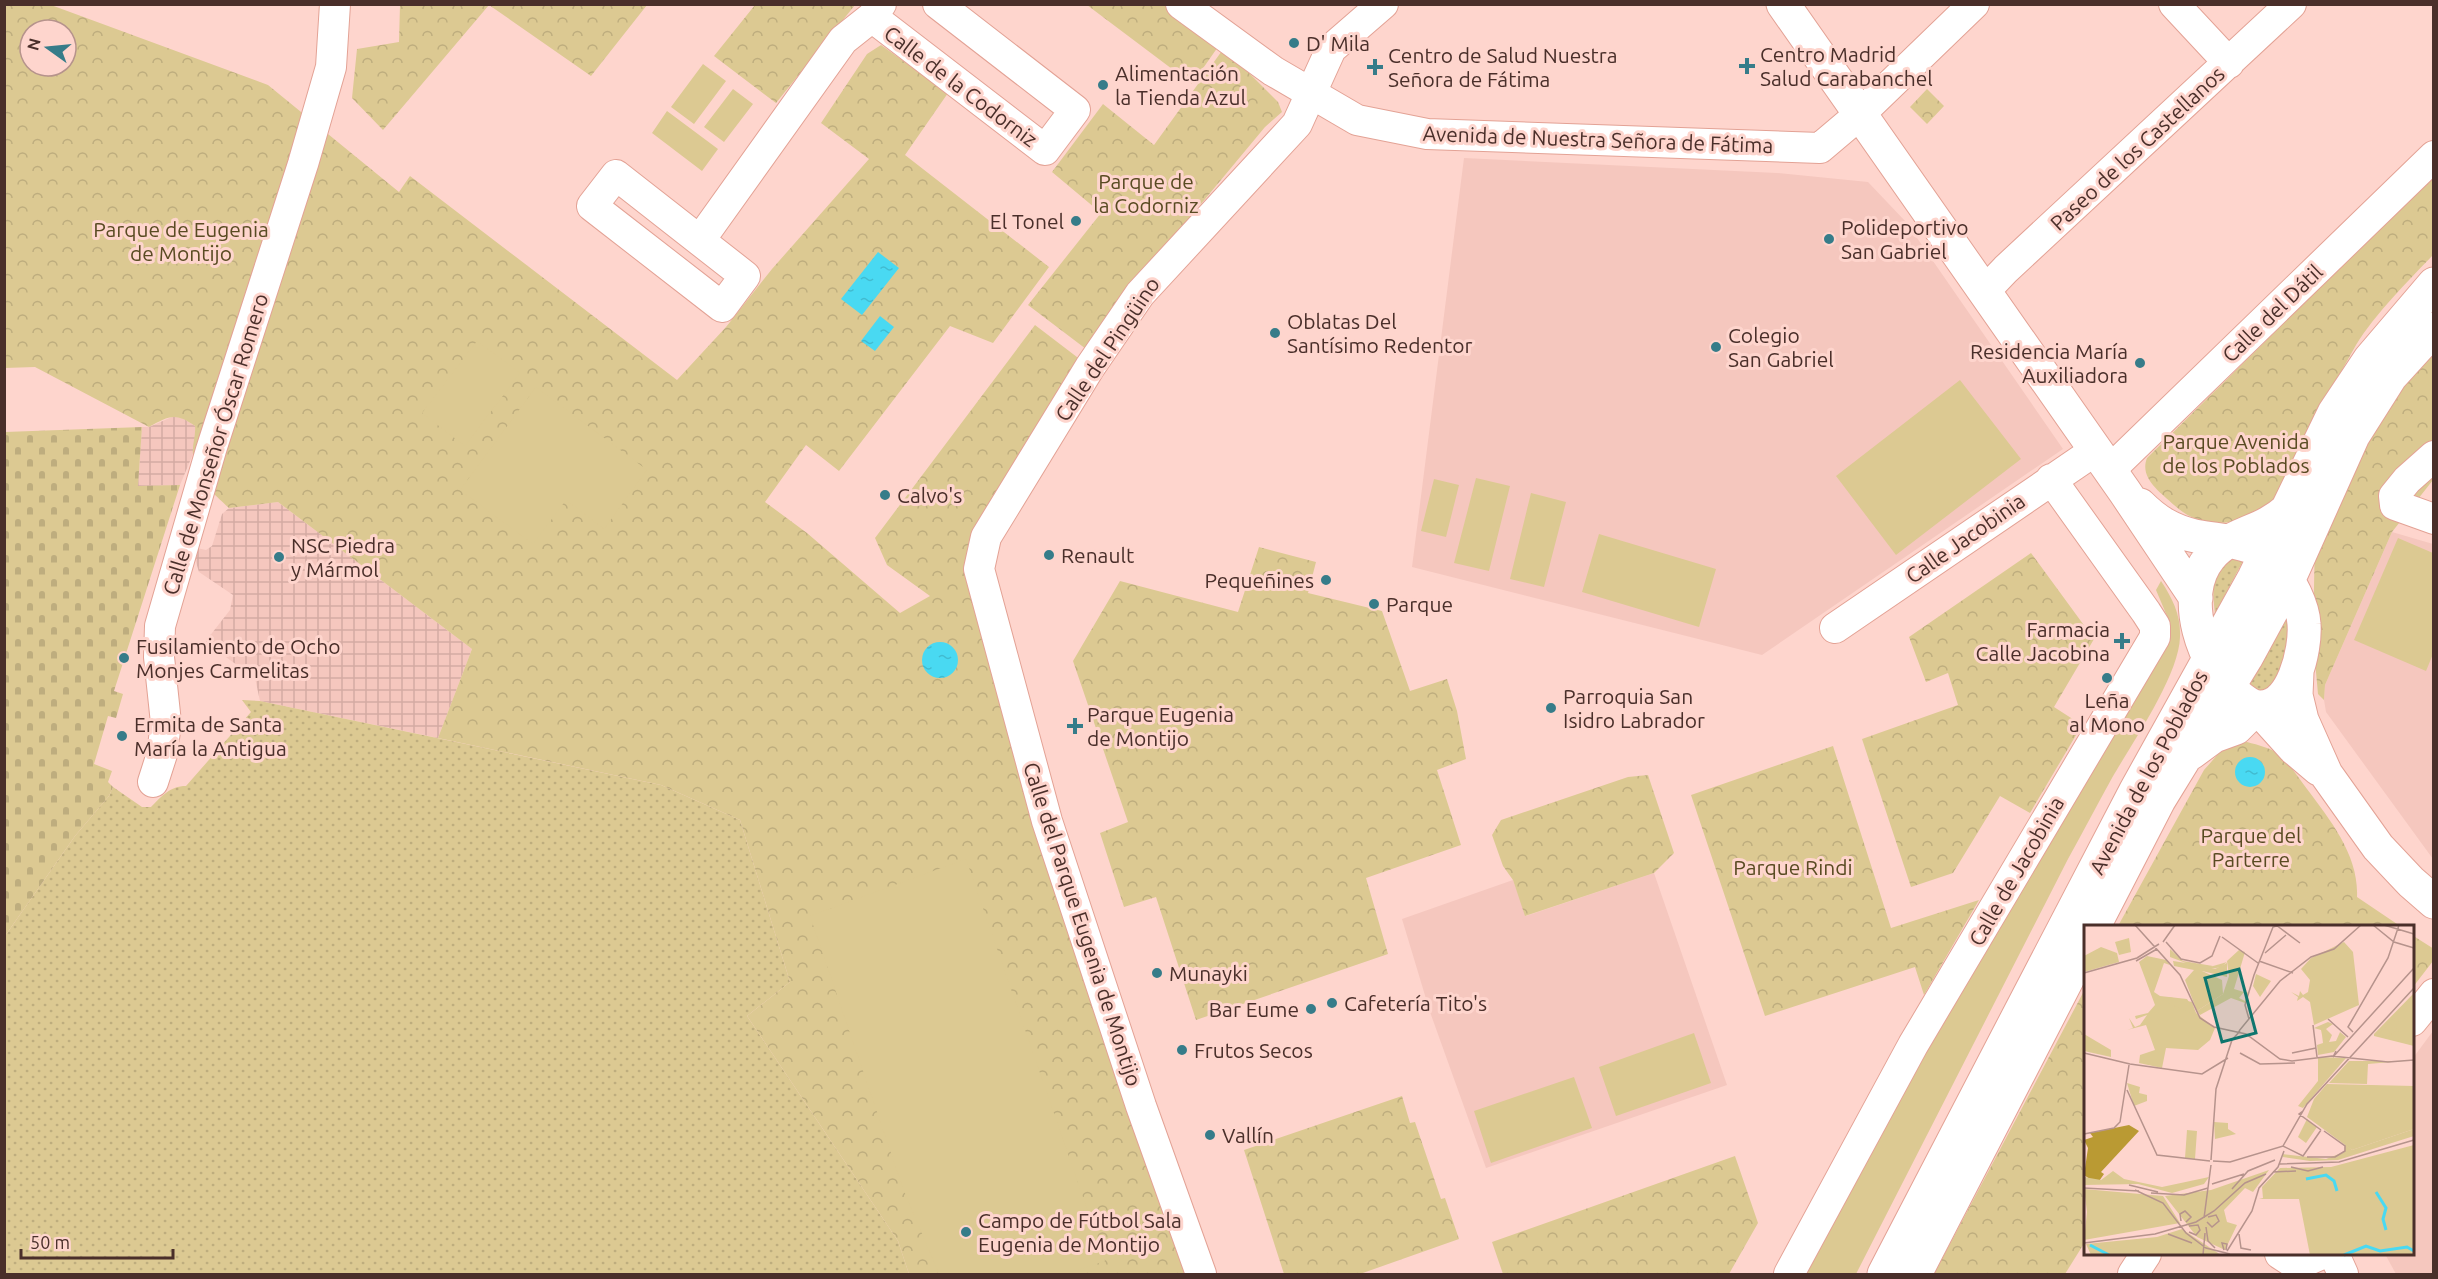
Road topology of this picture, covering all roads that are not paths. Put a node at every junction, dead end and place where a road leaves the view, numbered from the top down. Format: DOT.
graph roads {
  1 [pos="335,4"];
  2 [pos="938,4"];
  3 [pos="1181,4"];
  4 [pos="1383,4"];
  5 [pos="1783,4"];
  6 [pos="1974,4"];
  7 [pos="2174,4"];
  8 [pos="2291,4"];
  9 [pos="876,11"];
  10 [pos="2229,63"];
  11 [pos="1312,94"];
  12 [pos="1859,116"];
  13 [pos="2433,156"];
  14 [pos="700,240"];
  15 [pos="2433,284"];
  16 [pos="1984,292"];
  17 [pos="2433,329"];
  18 [pos="2433,456"];
  19 [pos="2110,471"];
  20 [pos="2051,479"];
  21 [pos="2288,509"];
  22 [pos="2433,519"];
  23 [pos="2228,541"];
  24 [pos="2266,555"];
  25 [pos="979,569"];
  26 [pos="2288,581"];
  27 [pos="2196,598"];
  28 [pos="1834,628"];
  29 [pos="2208,660"];
  30 [pos="2297,672"];
  31 [pos="2228,688"];
  32 [pos="2246,717"];
  33 [pos="2185,758"];
  34 [pos="2325,774"];
  35 [pos="153,782"];
  36 [pos="2433,902"];
  37 [pos="2095,925"];
  38 [pos="2084,945"];
  39 [pos="2433,994"];
  40 [pos="2414,1018"];
  41 [pos="2145,1255"];
  42 [pos="2334,1255"];
  43 [pos="1201,1275"];
  44 [pos="1789,1275"];
  45 [pos="1884,1275"];
  46 [pos="1914,1275"];
  47 [pos="2133,1275"];
  48 [pos="2343,1275"];
  1 -- 35 [label="street, Calle de Monseñor Óscar Romero"];
  2 -- 9 [label="street, Calle de la Codorniz"];
  3 -- 11 [label="street, Avenida de Nuestra Señora de Fátima"];
  4 -- 11 [label="street, Calle del Pingüino"];
  5 -- 12 [label="main road"];
  6 -- 12 [label="street, Avenida de Nuestra Señora de Fátima"];
  7 -- 10 [label="street"];
  8 -- 10 [label="street, Paseo de los Castellanos"];
  9 -- 14 [label="street, Calle de la Codorniz"];
  10 -- 16 [label="street, Paseo de los Castellanos"];
  11 -- 12 [label="street, Avenida de Nuestra Señora de Fátima"];
  11 -- 25 [label="street, Calle del Pingüino"];
  12 -- 16 [label="main road"];
  13 -- 19 [label="street, Calle del Dátil"];
  14 -- 14 [label="street"];
  15 -- 21 [label="main road, Avenida de los Poblados"];
  16 -- 19 [label="main road"];
  17 -- 26 [label="main road, Avenida de los Poblados"];
  18 -- 22 [label="street"];
  19 -- 20 [label="street, Calle Jacobinia"];
  19 -- 23 [label="main road"];
  19 -- 27 [label="main road"];
  20 -- 28 [label="street, Calle Jacobinia"];
  20 -- 44 [label="street, Calle de Jacobinia"];
  21 -- 23 [label="main road"];
  21 -- 24 [label="main road, Avenida de los Poblados"];
  23 -- 24 [label="main road"];
  23 -- 27 [label="main road"];
  24 -- 26 [label="main road"];
  24 -- 29 [label="main road, Avenida de los Poblados"];
  25 -- 43 [label="street, Calle del Parque Eugenia de Montijo"];
  26 -- 30 [label="main road"];
  26 -- 31 [label="main road, Avenida de los Poblados"];
  27 -- 29 [label="main road"];
  29 -- 31 [label="main road"];
  29 -- 45 [label="main road, Avenida de los Poblados"];
  30 -- 32 [label="main road, Avenida de los Poblados"];
  30 -- 34 [label="main road"];
  31 -- 32 [label="main road"];
  31 -- 33 [label="main road, Avenida de los Poblados"];
  32 -- 33 [label="main road, Avenida de los Poblados"];
  32 -- 34 [label="main road"];
  33 -- 37 [label="main road, Avenida de los Poblados"];
  34 -- 36 [label="main road"];
  38 -- 46 [label="main road"];
  39 -- 40 [label="street"];
  41 -- 47 [label="street"];
  42 -- 48 [label="street"];
}
